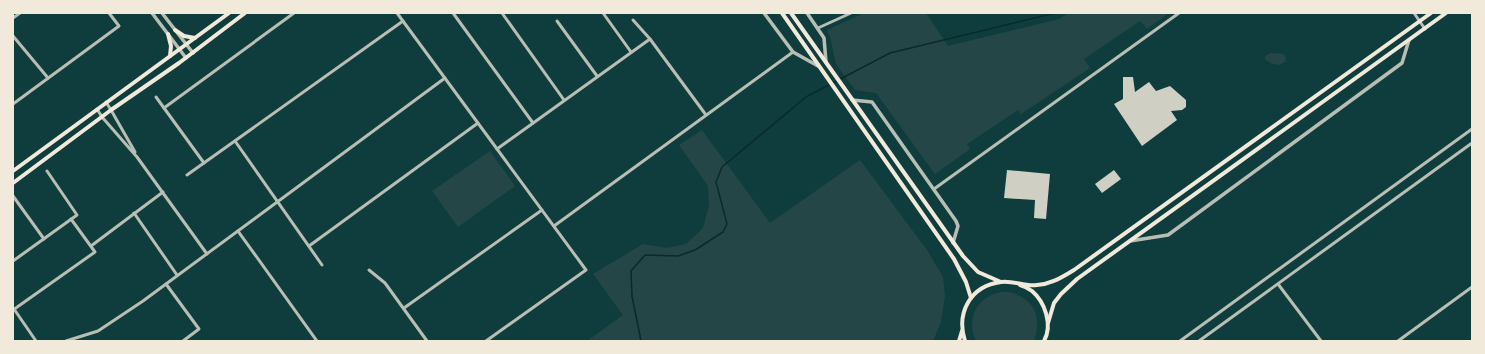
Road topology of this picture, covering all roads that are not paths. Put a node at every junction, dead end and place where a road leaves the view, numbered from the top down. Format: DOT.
graph roads {
  1 [pos="20,13"];
  2 [pos="110,13"];
  3 [pos="152,13"];
  4 [pos="162,13"];
  5 [pos="229,13"];
  6 [pos="245,13"];
  7 [pos="294,13"];
  8 [pos="398,13"];
  9 [pos="453,13"];
  10 [pos="502,13"];
  11 [pos="602,13"];
  12 [pos="764,13"];
  13 [pos="782,13"];
  14 [pos="791,13"];
  15 [pos="807,13"];
  16 [pos="851,13"];
  17 [pos="1179,13"];
  18 [pos="1414,13"];
  19 [pos="1431,13"];
  20 [pos="1446,13"];
  21 [pos="13,18"];
  22 [pos="633,20"];
  23 [pos="403,21"];
  24 [pos="557,21"];
  25 [pos="1420,21"];
  26 [pos="818,28"];
  27 [pos="1425,28"];
  28 [pos="175,30"];
  29 [pos="168,34"];
  30 [pos="13,36"];
  31 [pos="195,38"];
  32 [pos="650,39"];
  33 [pos="1409,40"];
  34 [pos="186,44"];
  35 [pos="179,49"];
  36 [pos="631,52"];
  37 [pos="792,52"];
  38 [pos="192,53"];
  39 [pos="169,56"];
  40 [pos="186,58"];
  41 [pos="826,62"];
  42 [pos="819,66"];
  43 [pos="597,76"];
  44 [pos="48,78"];
  45 [pos="445,78"];
  46 [pos="156,97"];
  47 [pos="564,100"];
  48 [pos="852,100"];
  49 [pos="106,102"];
  50 [pos="13,104"];
  51 [pos="164,108"];
  52 [pos="96,109"];
  53 [pos="111,110"];
  54 [pos="706,115"];
  55 [pos="102,117"];
  56 [pos="478,123"];
  57 [pos="533,123"];
  58 [pos="1472,129"];
  59 [pos="235,141"];
  60 [pos="1472,143"];
  61 [pos="497,149"];
  62 [pos="138,157"];
  63 [pos="204,163"];
  64 [pos="13,171"];
  65 [pos="47,171"];
  66 [pos="187,175"];
  67 [pos="13,183"];
  68 [pos="934,189"];
  69 [pos="162,192"];
  70 [pos="13,196"];
  71 [pos="277,202"];
  72 [pos="542,210"];
  73 [pos="134,213"];
  74 [pos="71,219"];
  75 [pos="554,226"];
  76 [pos="238,232"];
  77 [pos="44,239"];
  78 [pos="1130,241"];
  79 [pos="954,243"];
  80 [pos="91,246"];
  81 [pos="309,246"];
  82 [pos="207,254"];
  83 [pos="13,261"];
  84 [pos="322,265"];
  85 [pos="369,270"];
  86 [pos="177,276"];
  87 [pos="1001,282"];
  88 [pos="166,284"];
  89 [pos="1018,284"];
  90 [pos="1278,284"];
  91 [pos="1472,287"];
  92 [pos="971,298"];
  93 [pos="404,308"];
  94 [pos="13,310"];
  95 [pos="1048,322"];
  96 [pos="962,330"];
  97 [pos="81,336"];
  98 [pos="1046,340"];
  99 [pos="36,341"];
  100 [pos="66,341"];
  101 [pos="84,341"];
  102 [pos="183,341"];
  103 [pos="317,341"];
  104 [pos="427,341"];
  105 [pos="486,341"];
  106 [pos="959,341"];
  107 [pos="965,341"];
  108 [pos="1180,341"];
  109 [pos="1199,341"];
  110 [pos="1320,341"];
  111 [pos="1398,341"];
  1 -- 21 [label="street"];
  2 -- 44 [label="street"];
  3 -- 29 [label="street"];
  4 -- 28 [label="street"];
  5 -- 31 [label="main road"];
  6 -- 38 [label="main road"];
  7 -- 51 [label="street"];
  8 -- 23 [label="street"];
  9 -- 57 [label="street"];
  10 -- 47 [label="street"];
  11 -- 36 [label="street"];
  12 -- 37 [label="street"];
  13 -- 42 [label="main road"];
  14 -- 41 [label="main road"];
  15 -- 26 [label="street"];
  16 -- 26 [label="street"];
  17 -- 68 [label="street"];
  18 -- 25 [label="street"];
  19 -- 25 [label="main road"];
  20 -- 27 [label="main road"];
  22 -- 32 [label="street"];
  23 -- 45 [label="street"];
  23 -- 59 [label="street"];
  24 -- 43 [label="street"];
  25 -- 27 [label="street"];
  25 -- 89 [label="main road"];
  26 -- 41 [label="street"];
  27 -- 33 [label="main road"];
  28 -- 31 [label="main road"];
  28 -- 34 [label="street"];
  29 -- 35 [label="street"];
  29 -- 39 [label="main road"];
  30 -- 44 [label="street"];
  31 -- 34 [label="main road"];
  32 -- 36 [label="street"];
  32 -- 54 [label="street"];
  33 -- 78 [label="main road"];
  33 -- 78 [label="street"];
  34 -- 35 [label="main road"];
  34 -- 38 [label="street"];
  35 -- 39 [label="main road"];
  35 -- 40 [label="street"];
  36 -- 43 [label="street"];
  37 -- 42 [label="street"];
  37 -- 54 [label="street"];
  38 -- 40 [label="main road"];
  39 -- 49 [label="main road"];
  40 -- 53 [label="main road"];
  41 -- 48 [label="main road"];
  42 -- 92 [label="main road"];
  43 -- 47 [label="street"];
  44 -- 50 [label="street"];
  45 -- 56 [label="street"];
  45 -- 71 [label="street"];
  46 -- 51 [label="street"];
  47 -- 57 [label="street"];
  48 -- 68 [label="street"];
  48 -- 79 [label="main road"];
  49 -- 52 [label="main road"];
  49 -- 53 [label="street"];
  51 -- 63 [label="street"];
  52 -- 55 [label="street"];
  52 -- 64 [label="main road"];
  53 -- 55 [label="main road"];
  53 -- 62 [label="street"];
  54 -- 75 [label="street"];
  55 -- 62 [label="street"];
  55 -- 67 [label="main road"];
  56 -- 61 [label="street"];
  56 -- 81 [label="street"];
  57 -- 61 [label="street"];
  58 -- 108 [label="street"];
  59 -- 63 [label="street"];
  59 -- 71 [label="street"];
  60 -- 90 [label="street"];
  61 -- 72 [label="street"];
  62 -- 69 [label="street"];
  63 -- 66 [label="street"];
  65 -- 74 [label="street"];
  68 -- 79 [label="street"];
  69 -- 73 [label="street"];
  69 -- 82 [label="street"];
  70 -- 77 [label="street"];
  71 -- 76 [label="street"];
  71 -- 81 [label="street"];
  72 -- 75 [label="street"];
  72 -- 93 [label="street"];
  73 -- 80 [label="street"];
  73 -- 86 [label="street"];
  74 -- 77 [label="street"];
  74 -- 80 [label="street"];
  75 -- 105 [label="street"];
  76 -- 82 [label="street"];
  76 -- 103 [label="street"];
  77 -- 83 [label="street"];
  78 -- 95 [label="main road"];
  79 -- 87 [label="main road"];
  80 -- 94 [label="street"];
  81 -- 84 [label="street"];
  82 -- 86 [label="street"];
  85 -- 93 [label="street"];
  86 -- 88 [label="street"];
  87 -- 89 [label="main road"];
  87 -- 92 [label="main road"];
  88 -- 97 [label="street"];
  88 -- 102 [label="street"];
  89 -- 95 [label="main road"];
  90 -- 109 [label="street"];
  90 -- 110 [label="street"];
  91 -- 111 [label="street"];
  92 -- 96 [label="main road"];
  93 -- 104 [label="street"];
  94 -- 99 [label="street"];
  95 -- 98 [label="main road"];
  96 -- 106 [label="main road"];
  96 -- 107 [label="main road"];
  97 -- 100 [label="street"];
  97 -- 101 [label="street"];
}
